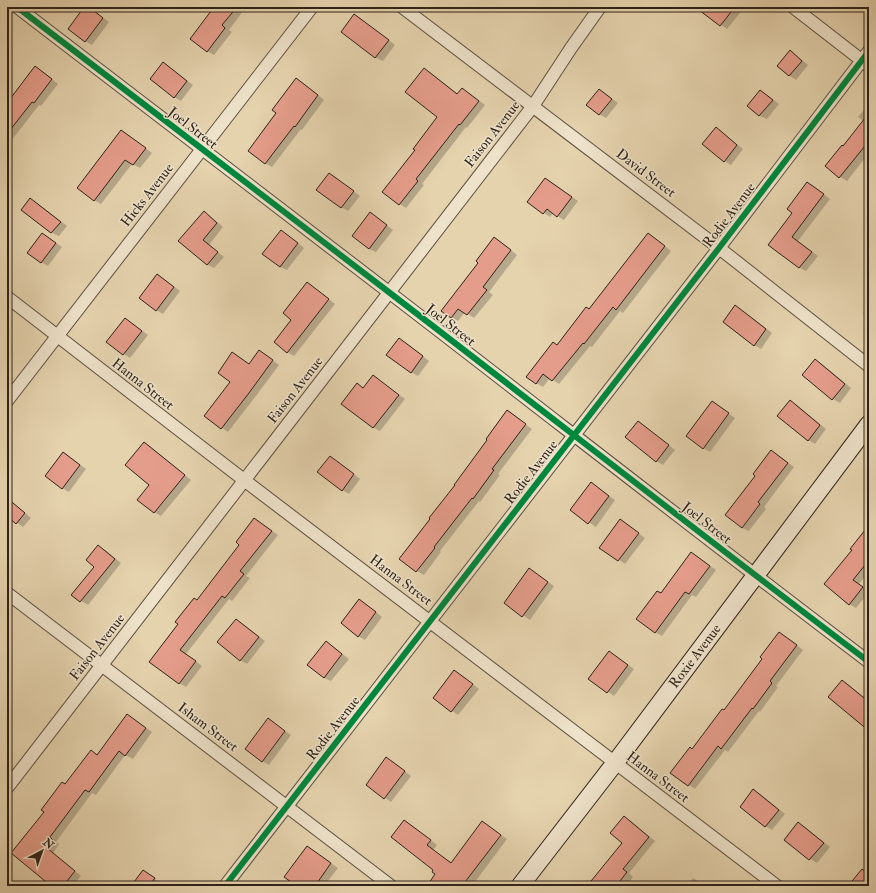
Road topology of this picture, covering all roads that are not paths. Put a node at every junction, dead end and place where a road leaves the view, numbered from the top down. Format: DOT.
graph roads {
  1 [pos="17,7"];
  2 [pos="312,7"];
  3 [pos="402,7"];
  4 [pos="600,7"];
  5 [pos="793,7"];
  6 [pos="867,59"];
  7 [pos="533,106"];
  8 [pos="202,149"];
  9 [pos="719,248"];
  10 [pos="389,292"];
  11 [pos="7,297"];
  12 [pos="57,336"];
  13 [pos="869,366"];
  14 [pos="7,401"];
  15 [pos="869,424"];
  16 [pos="574,436"];
  17 [pos="244,480"];
  18 [pos="755,576"];
  19 [pos="7,593"];
  20 [pos="430,622"];
  21 [pos="869,662"];
  22 [pos="102,665"];
  23 [pos="615,763"];
  24 [pos="7,788"];
  25 [pos="287,806"];
  26 [pos="225,886"];
  27 [pos="391,886"];
  28 [pos="520,886"];
  29 [pos="777,886"];
  1 -- 8 [label="street, Joel Street"];
  2 -- 8 [label="street, Hicks Avenue"];
  3 -- 7 [label="street, David Street"];
  4 -- 7 [label="street, Faison Avenue"];
  5 -- 6 [label="street"];
  6 -- 9 [label="street, Rodie Avenue"];
  7 -- 9 [label="street, David Street"];
  7 -- 10 [label="street, Faison Avenue"];
  8 -- 10 [label="street, Joel Street"];
  8 -- 12 [label="street, Hicks Avenue"];
  9 -- 13 [label="street, David Street"];
  9 -- 16 [label="street, Rodie Avenue"];
  10 -- 16 [label="street, Joel Street"];
  10 -- 17 [label="street, Faison Avenue"];
  11 -- 12 [label="street, Hanna Street"];
  12 -- 14 [label="street, Hicks Avenue"];
  12 -- 17 [label="street, Hanna Street"];
  15 -- 18 [label="street, Roxie Avenue"];
  16 -- 18 [label="street, Joel Street"];
  16 -- 20 [label="street, Rodie Avenue"];
  17 -- 20 [label="street, Hanna Street"];
  17 -- 22 [label="street, Faison Avenue"];
  18 -- 21 [label="street, Joel Street"];
  18 -- 23 [label="street, Roxie Avenue"];
  19 -- 22 [label="street, Isham Street"];
  20 -- 23 [label="street, Hanna Street"];
  20 -- 25 [label="street, Rodie Avenue"];
  22 -- 24 [label="street, Faison Avenue"];
  22 -- 25 [label="street, Isham Street"];
  23 -- 28 [label="street, Roxie Avenue"];
  23 -- 29 [label="street, Hanna Street"];
  25 -- 26 [label="street, Rodie Avenue"];
  25 -- 27 [label="street, Isham Street"];
}
